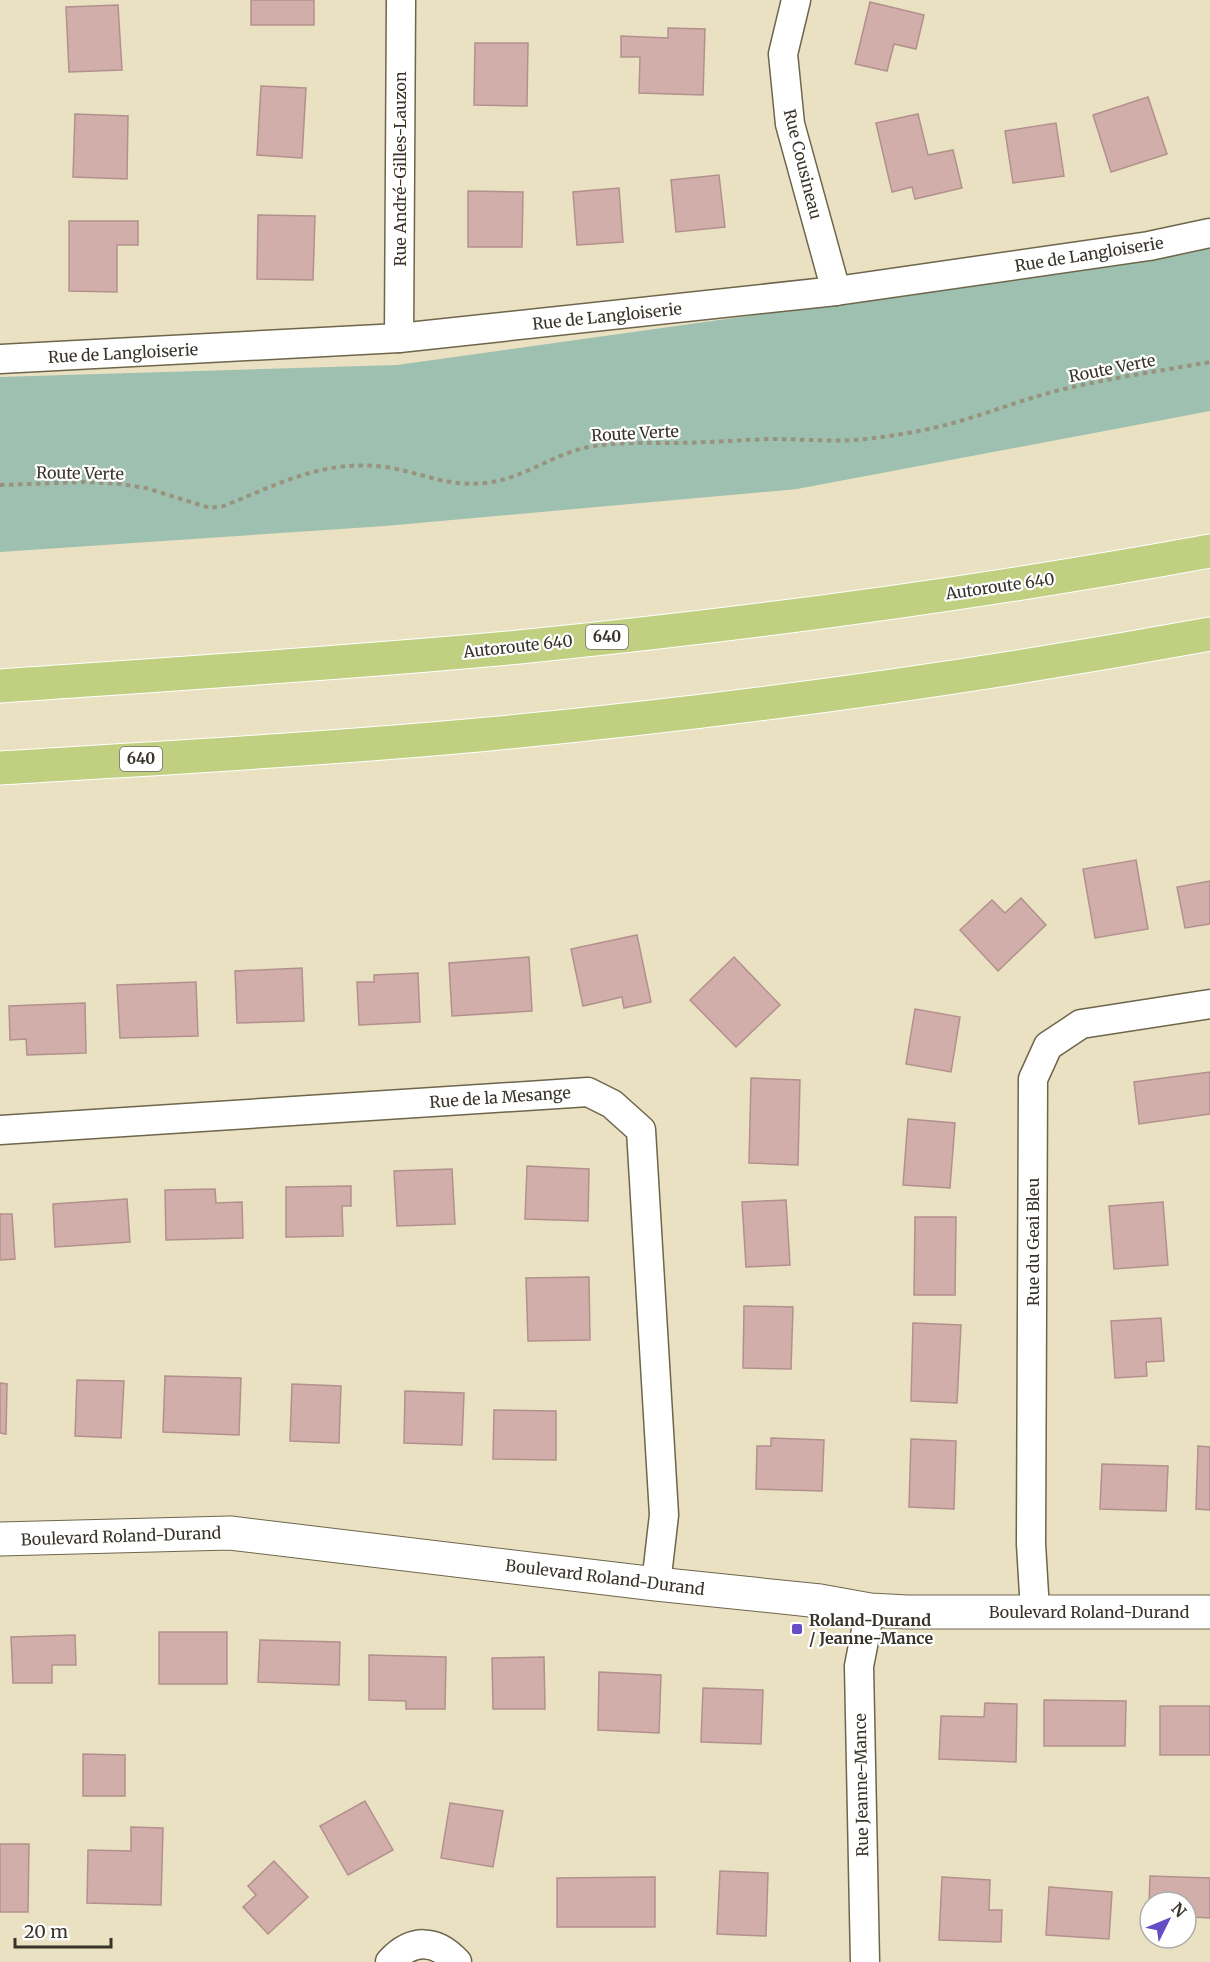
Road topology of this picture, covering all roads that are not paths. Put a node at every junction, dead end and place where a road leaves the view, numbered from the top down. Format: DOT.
graph roads {
  1 [pos="400,0"];
  2 [pos="796,0"];
  3 [pos="1210,233"];
  4 [pos="836,291"];
  5 [pos="399,338"];
  6 [pos="0,359"];
  7 [pos="1210,551"];
  8 [pos="1210,634"];
  9 [pos="0,687"];
  10 [pos="0,768"];
  11 [pos="1210,1004"];
  12 [pos="0,1130"];
  13 [pos="0,1539"];
  14 [pos="656,1584"];
  15 [pos="870,1610"];
  16 [pos="1035,1611"];
  17 [pos="1210,1612"];
  18 [pos="390,1962"];
  19 [pos="457,1962"];
  20 [pos="865,1962"];
  1 -- 5 [label="street, Rue André-Gilles-Lauzon"];
  2 -- 4 [label="street, Rue Cousineau"];
  3 -- 4 [label="street, Rue de Langloiserie"];
  4 -- 5 [label="street, Rue de Langloiserie"];
  5 -- 6 [label="street, Rue de Langloiserie"];
  7 -- 9 [label="highway, Autoroute 640 / 640"];
  8 -- 10 [label="highway, 640"];
  11 -- 16 [label="street, Rue du Geai Bleu"];
  12 -- 14 [label="street, Rue de la Mesange"];
  13 -- 14 [label="street, Boulevard Roland-Durand"];
  14 -- 15 [label="street, Boulevard Roland-Durand"];
  15 -- 16 [label="street, Boulevard Roland-Durand"];
  15 -- 20 [label="street, Rue Jeanne-Mance"];
  16 -- 17 [label="street, Boulevard Roland-Durand"];
  18 -- 19 [label="street"];
}
